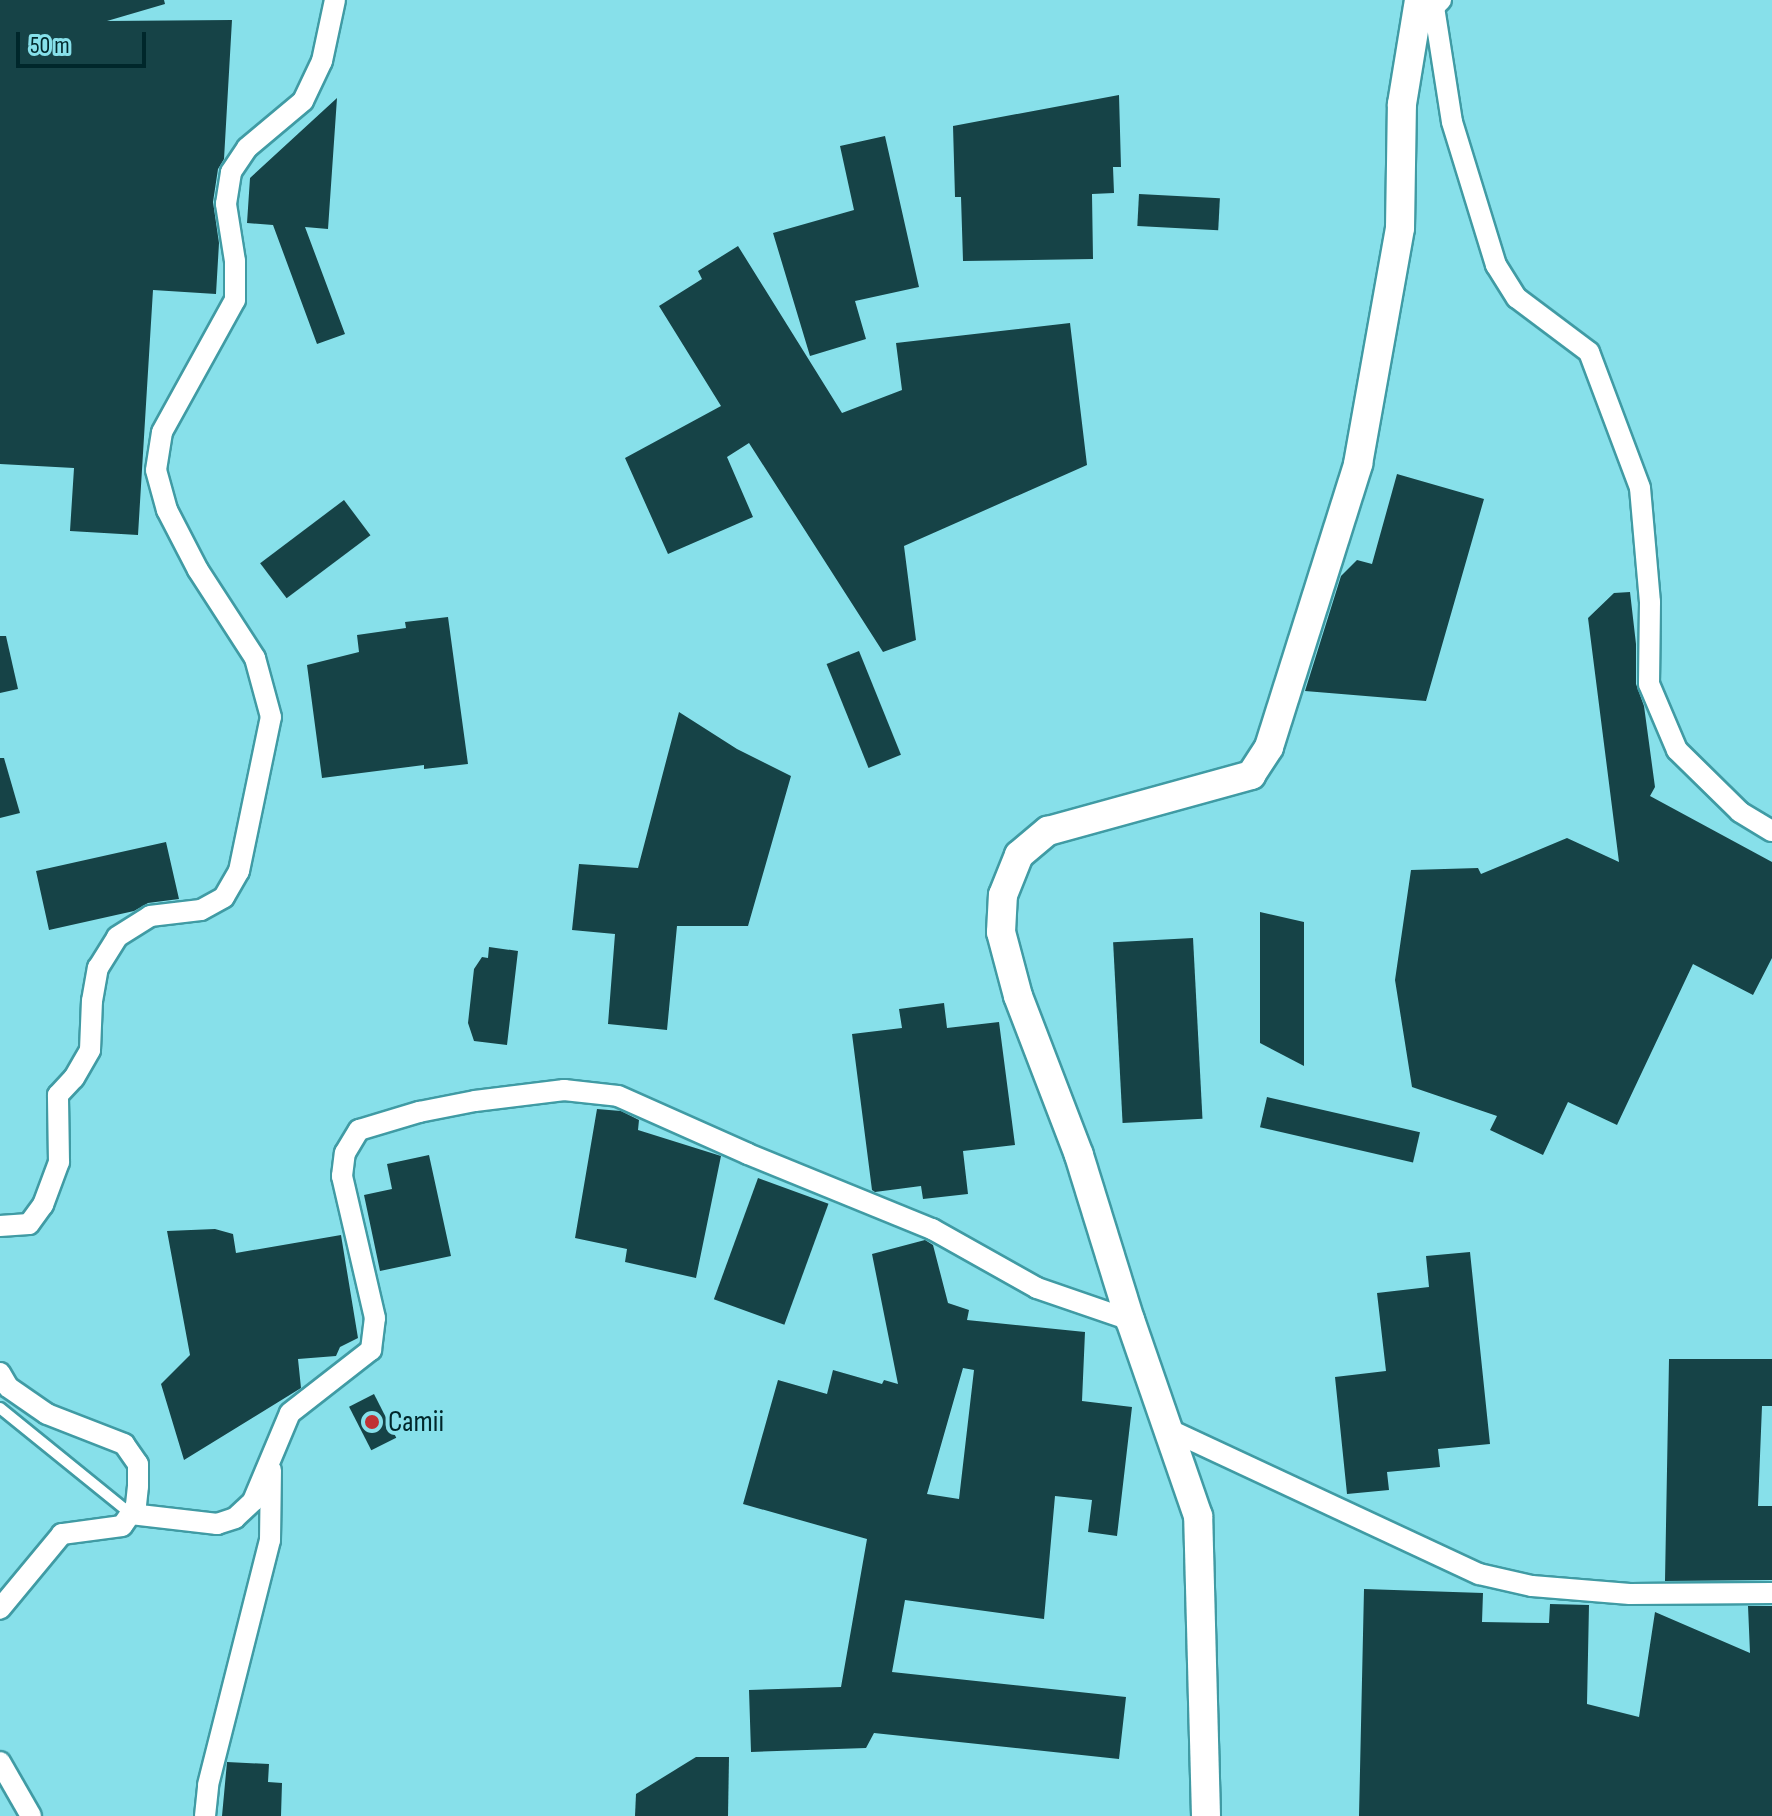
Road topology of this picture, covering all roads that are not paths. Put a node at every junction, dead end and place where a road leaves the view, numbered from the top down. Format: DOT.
graph roads {
  1 [pos="335,0"];
  2 [pos="1419,0"];
  3 [pos="1441,0"];
  4 [pos="1772,831"];
  5 [pos="0,1226"];
  6 [pos="1130,1320"];
  7 [pos="0,1373"];
  8 [pos="0,1408"];
  9 [pos="1170,1430"];
  10 [pos="271,1462"];
  11 [pos="131,1514"];
  12 [pos="1772,1593"];
  13 [pos="0,1609"];
  14 [pos="0,1762"];
  15 [pos="31,1816"];
  16 [pos="205,1816"];
  17 [pos="1206,1816"];
  1 -- 5 [label="street"];
  2 -- 6 [label="street"];
  3 -- 4 [label="street"];
  6 -- 9 [label="street"];
  6 -- 10 [label="street"];
  7 -- 11 [label="street"];
  8 -- 11 [label="lane"];
  9 -- 12 [label="street"];
  9 -- 17 [label="street"];
  10 -- 11 [label="street"];
  10 -- 16 [label="street"];
  11 -- 13 [label="street"];
  14 -- 15 [label="street"];
}
